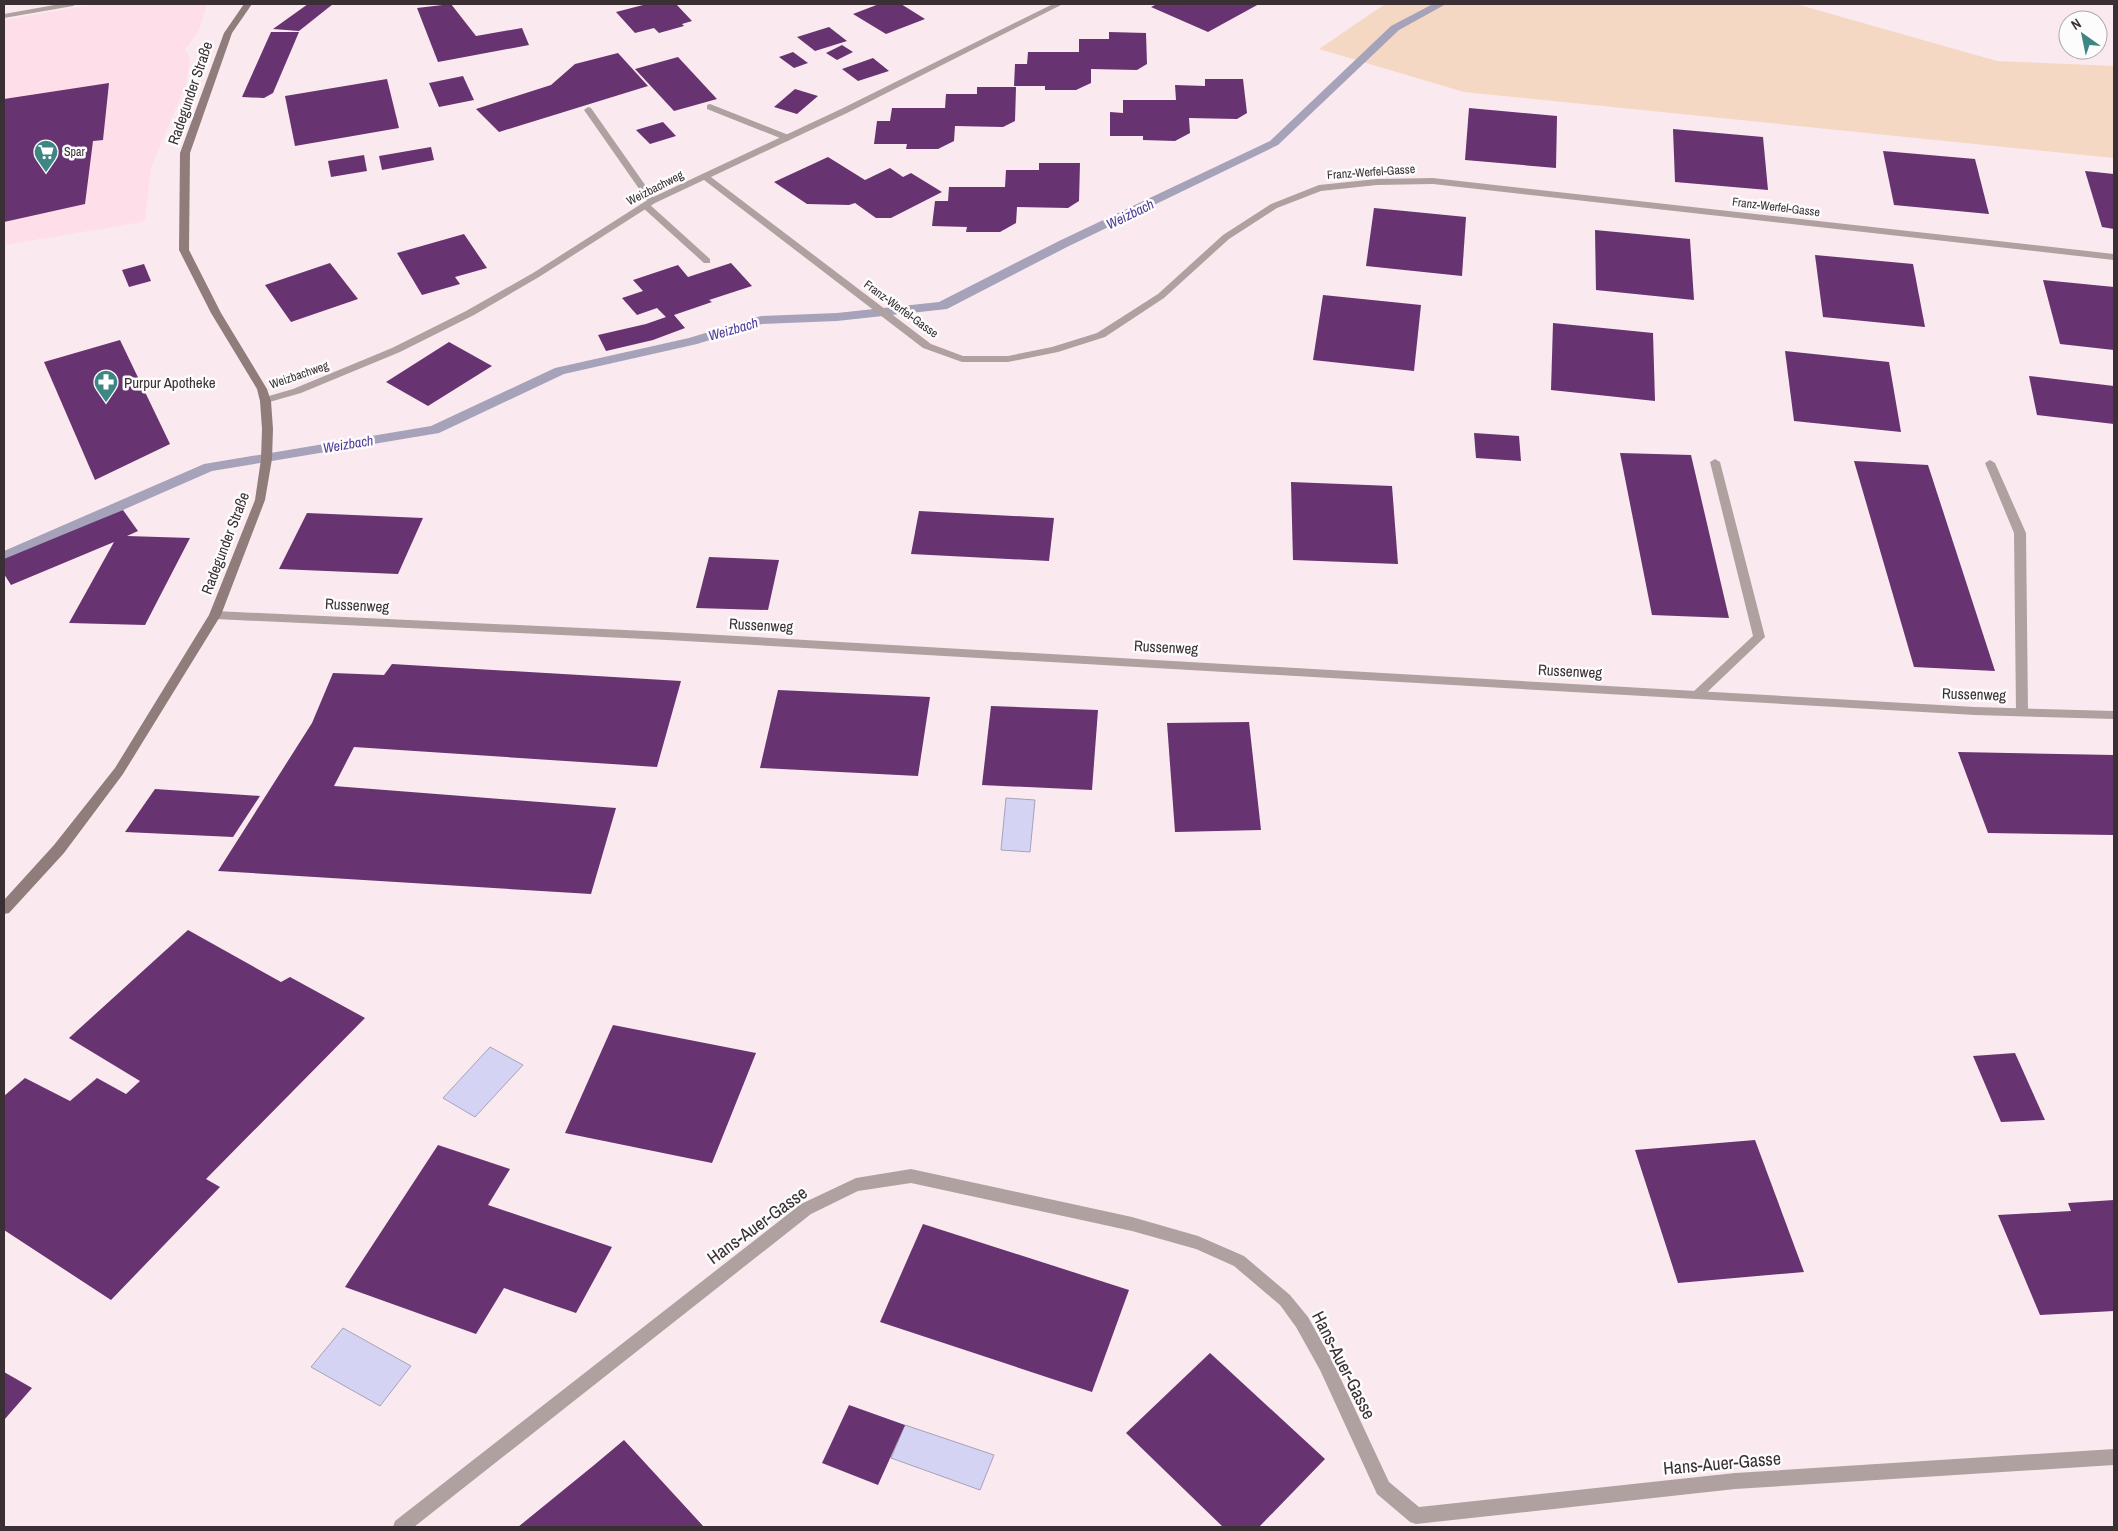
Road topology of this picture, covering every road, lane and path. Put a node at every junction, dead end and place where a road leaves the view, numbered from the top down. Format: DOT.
graph roads {
  1 [pos="73,4"];
  2 [pos="248,4"];
  3 [pos="1059,4"];
  4 [pos="4,16"];
  5 [pos="710,108"];
  6 [pos="588,110"];
  7 [pos="788,138"];
  8 [pos="705,177"];
  9 [pos="648,203"];
  10 [pos="2114,257"];
  11 [pos="707,261"];
  12 [pos="266,400"];
  13 [pos="1715,462"];
  14 [pos="1990,462"];
  15 [pos="215,615"];
  16 [pos="1697,695"];
  17 [pos="2022,712"];
  18 [pos="2114,715"];
  19 [pos="4,909"];
  20 [pos="2114,1457"];
  21 [pos="401,1527"];
  1 -- 4 [label="street"];
  2 -- 12 [label="main road, Radegunder Straße"];
  3 -- 7 [label="street, Weizbachweg"];
  5 -- 7 [label="street"];
  6 -- 9 [label="street"];
  7 -- 8 [label="street, Weizbachweg"];
  8 -- 9 [label="street, Weizbachweg"];
  8 -- 10 [label="street, Franz-Werfel-Gasse"];
  9 -- 11 [label="street"];
  9 -- 12 [label="street, Weizbachweg"];
  12 -- 15 [label="main road, Radegunder Straße"];
  13 -- 16 [label="street"];
  14 -- 17 [label="street"];
  15 -- 16 [label="street, Russenweg"];
  15 -- 19 [label="main road, Radegunder Straße"];
  16 -- 17 [label="street, Russenweg"];
  17 -- 18 [label="street, Russenweg"];
  20 -- 21 [label="street, Hans-Auer-Gasse"];
}
